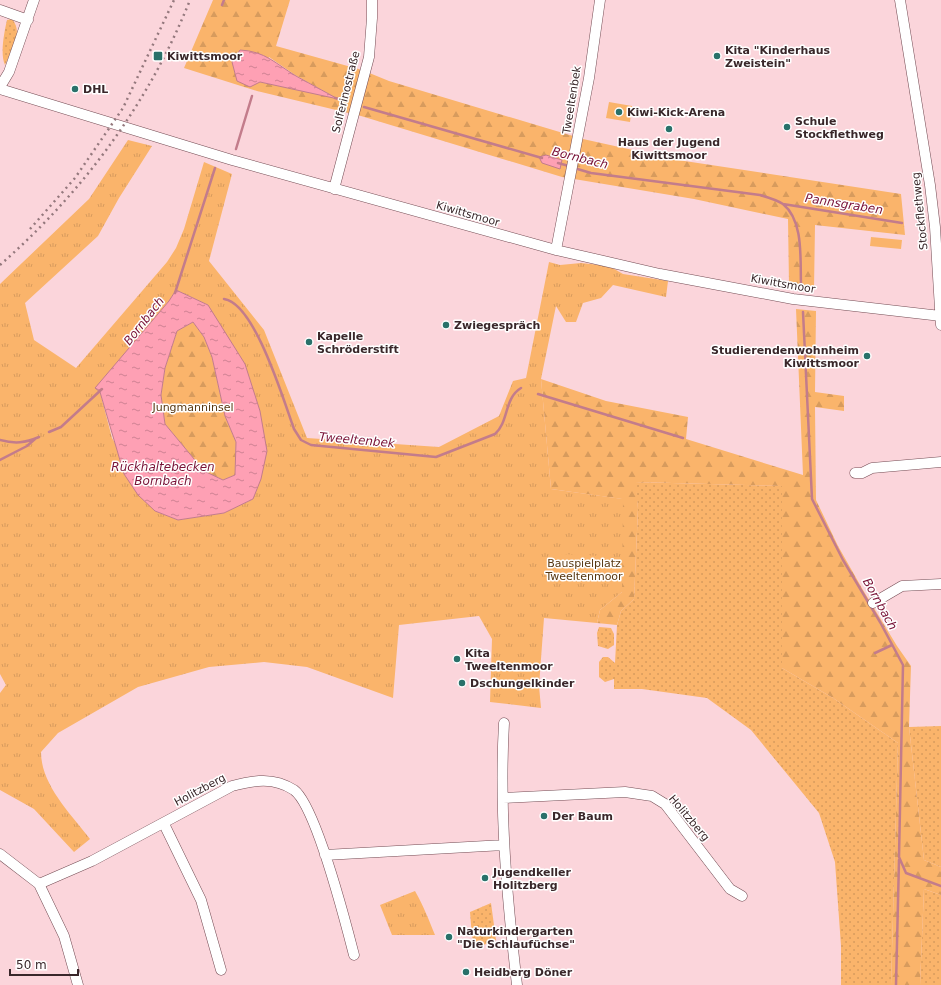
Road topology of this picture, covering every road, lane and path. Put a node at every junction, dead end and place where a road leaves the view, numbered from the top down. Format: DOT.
graph roads {
  1 [pos="34,0"];
  2 [pos="372,0"];
  3 [pos="600,0"];
  4 [pos="900,0"];
  5 [pos="0,10"];
  6 [pos="28,20"];
  7 [pos="0,88"];
  8 [pos="334,189"];
  9 [pos="556,250"];
  10 [pos="941,319"];
  11 [pos="941,462"];
  12 [pos="855,473"];
  13 [pos="941,584"];
  14 [pos="873,603"];
  15 [pos="504,723"];
  16 [pos="502,798"];
  17 [pos="164,824"];
  18 [pos="504,845"];
  19 [pos="0,854"];
  20 [pos="325,855"];
  21 [pos="39,884"];
  22 [pos="742,896"];
  23 [pos="354,955"];
  24 [pos="221,970"];
  25 [pos="78,985"];
  26 [pos="517,985"];
  1 -- 6 [label="street"];
  2 -- 8 [label="street, Solferinostraße"];
  3 -- 9 [label="street, Tweeltenbek"];
  4 -- 10 [label="street, Stockflethweg"];
  5 -- 6 [label="street"];
  6 -- 7 [label="street"];
  7 -- 8 [label="street, Kiwittsmoor"];
  8 -- 9 [label="street, Kiwittsmoor"];
  9 -- 10 [label="street, Kiwittsmoor"];
  11 -- 12 [label="street"];
  13 -- 14 [label="street"];
  15 -- 16 [label="street"];
  16 -- 18 [label="street"];
  16 -- 22 [label="street, Holitzberg"];
  17 -- 20 [label="street, Holitzberg"];
  17 -- 21 [label="street, Holitzberg"];
  17 -- 24 [label="street"];
  18 -- 20 [label="street"];
  18 -- 26 [label="street"];
  19 -- 21 [label="street"];
  20 -- 23 [label="street, Holitzberg"];
  21 -- 25 [label="street"];
}
